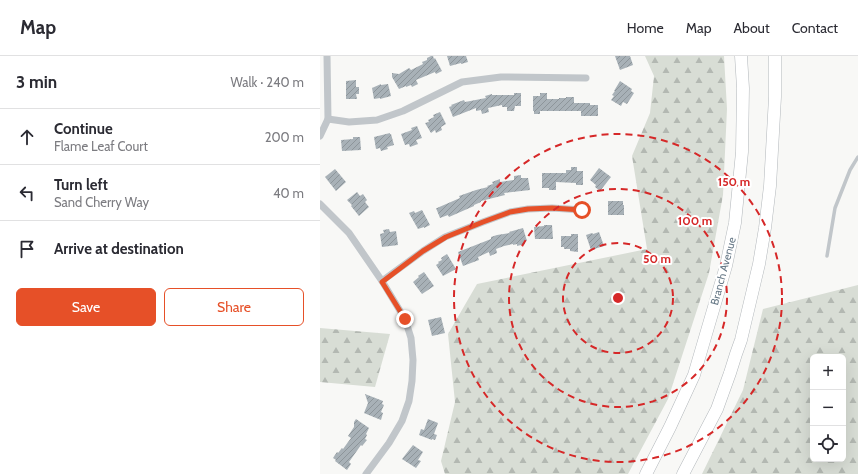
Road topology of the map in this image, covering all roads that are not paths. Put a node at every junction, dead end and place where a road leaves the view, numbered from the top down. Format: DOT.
graph roads {
  1 [pos="327,56"];
  2 [pos="741,56"];
  3 [pos="775,56"];
  4 [pos="586,78"];
  5 [pos="328,119"];
  6 [pos="320,136"];
  7 [pos="858,157"];
  8 [pos="320,204"];
  9 [pos="582,210"];
  10 [pos="827,256"];
  11 [pos="382,282"];
  12 [pos="366,474"];
  13 [pos="646,474"];
  14 [pos="684,474"];
  1 -- 5 [label="street"];
  2 -- 13 [label="highway, Branch Avenue"];
  3 -- 14 [label="highway"];
  4 -- 5 [label="street"];
  5 -- 6 [label="street"];
  7 -- 10 [label="lane"];
  8 -- 11 [label="street"];
  9 -- 11 [label="street"];
  11 -- 12 [label="street"];
}
